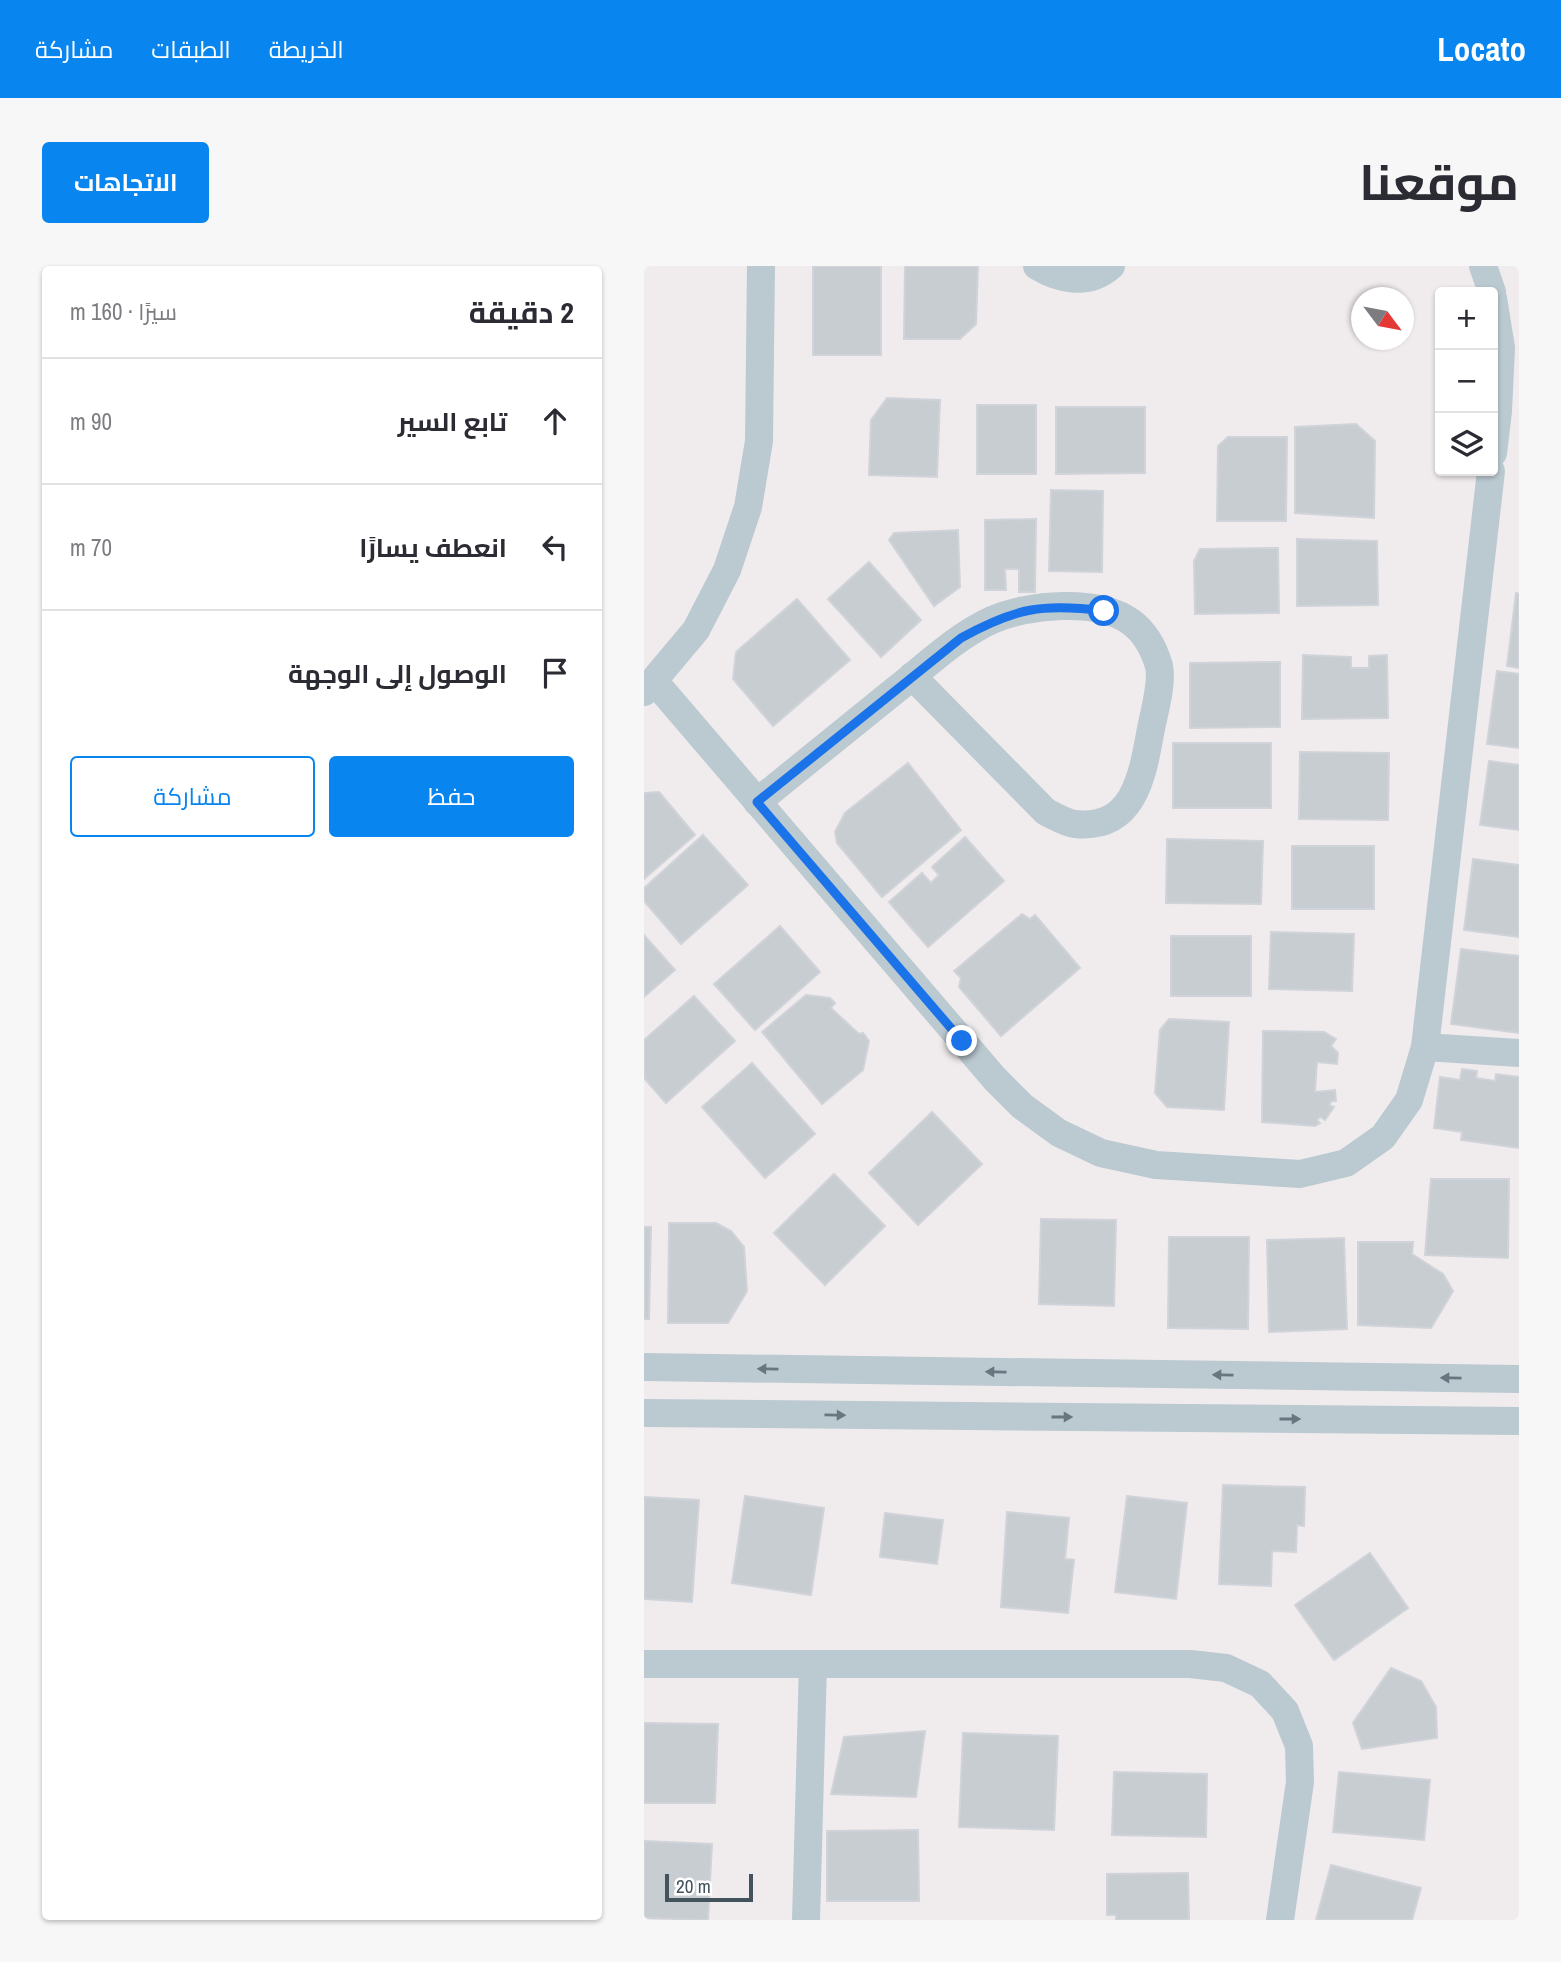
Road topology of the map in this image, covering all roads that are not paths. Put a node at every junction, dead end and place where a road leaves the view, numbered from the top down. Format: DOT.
graph roads {
  1 [pos="761,266"];
  2 [pos="1037,266"];
  3 [pos="1111,266"];
  4 [pos="1483,266"];
  5 [pos="1490,287"];
  6 [pos="1498,334"];
  7 [pos="1502,446"];
  8 [pos="1490,476"];
  9 [pos="912,676"];
  10 [pos="649,687"];
  11 [pos="757,802"];
  12 [pos="1425,1047"];
  13 [pos="1519,1053"];
  14 [pos="644,1367"];
  15 [pos="1519,1379"];
  16 [pos="644,1413"];
  17 [pos="1519,1421"];
  18 [pos="644,1664"];
  19 [pos="813,1664"];
  20 [pos="806,1920"];
  21 [pos="1280,1920"];
  1 -- 10 [label="street"];
  2 -- 3 [label="street"];
  4 -- 5 [label="street"];
  6 -- 7 [label="street"];
  8 -- 12 [label="street"];
  9 -- 9 [label="street"];
  9 -- 11 [label="street"];
  10 -- 11 [label="street"];
  11 -- 12 [label="street"];
  12 -- 13 [label="street"];
  15 -- 14 [label="street, one-way"];
  16 -- 17 [label="street, one-way"];
  18 -- 19 [label="street"];
  19 -- 20 [label="street"];
  19 -- 21 [label="street"];
}
